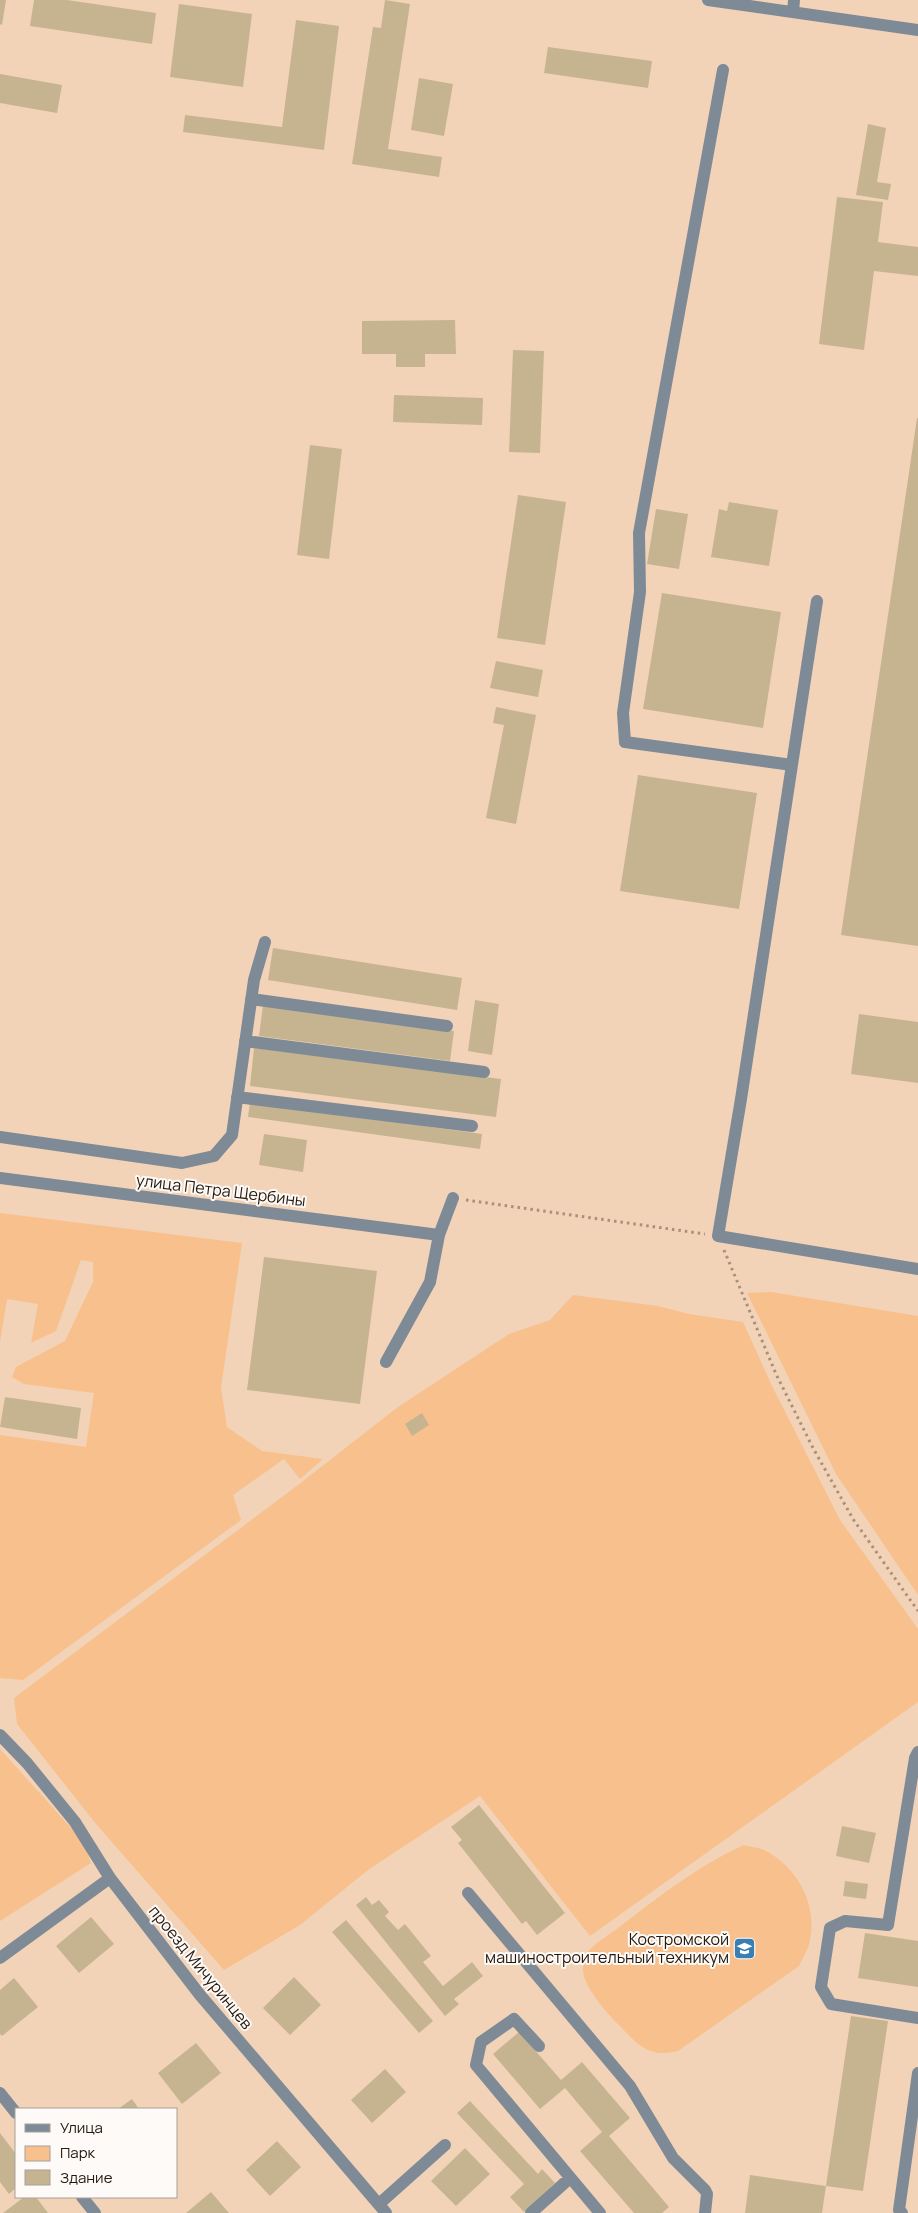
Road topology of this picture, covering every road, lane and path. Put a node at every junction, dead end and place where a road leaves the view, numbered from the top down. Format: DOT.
graph roads {
  1 [pos="710,0"];
  2 [pos="793,6"];
  3 [pos="918,30"];
  4 [pos="723,70"];
  5 [pos="817,601"];
  6 [pos="792,765"];
  7 [pos="265,942"];
  8 [pos="251,1000"];
  9 [pos="447,1026"];
  10 [pos="245,1041"];
  11 [pos="484,1072"];
  12 [pos="237,1097"];
  13 [pos="472,1126"];
  14 [pos="0,1137"];
  15 [pos="0,1178"];
  16 [pos="454,1198"];
  17 [pos="438,1235"];
  18 [pos="718,1236"];
  19 [pos="918,1269"];
  20 [pos="386,1362"];
  21 [pos="918,1611"];
  22 [pos="0,1735"];
  23 [pos="918,1752"];
  24 [pos="110,1878"];
  25 [pos="468,1893"];
  26 [pos="0,1958"];
  27 [pos="918,2018"];
  28 [pos="539,2046"];
  29 [pos="918,2073"];
  30 [pos="0,2093"];
  31 [pos="15,2112"];
  32 [pos="445,2145"];
  33 [pos="570,2178"];
  34 [pos="83,2198"];
  35 [pos="382,2208"];
  36 [pos="95,2213"];
  37 [pos="531,2213"];
  38 [pos="600,2213"];
  39 [pos="705,2213"];
  40 [pos="902,2213"];
  1 -- 2 [label="street"];
  2 -- 3 [label="street"];
  4 -- 6 [label="street"];
  5 -- 6 [label="street"];
  6 -- 18 [label="street"];
  7 -- 8 [label="street"];
  8 -- 9 [label="street"];
  8 -- 10 [label="street"];
  10 -- 11 [label="street"];
  10 -- 12 [label="street"];
  12 -- 13 [label="street"];
  12 -- 14 [label="street"];
  15 -- 17 [label="street, улица Петра Щербины"];
  16 -- 17 [label="street"];
  16 -- 18 [label="path"];
  17 -- 20 [label="street"];
  18 -- 19 [label="street"];
  18 -- 21 [label="path"];
  22 -- 24 [label="street, проезд Мичуринцев"];
  23 -- 27 [label="street"];
  24 -- 26 [label="street"];
  24 -- 35 [label="street, проезд Мичуринцев"];
  25 -- 39 [label="street"];
  28 -- 33 [label="street"];
  29 -- 40 [label="street"];
  30 -- 31 [label="street"];
  32 -- 35 [label="street"];
  33 -- 37 [label="street"];
  33 -- 38 [label="street"];
  34 -- 36 [label="street"];
}
